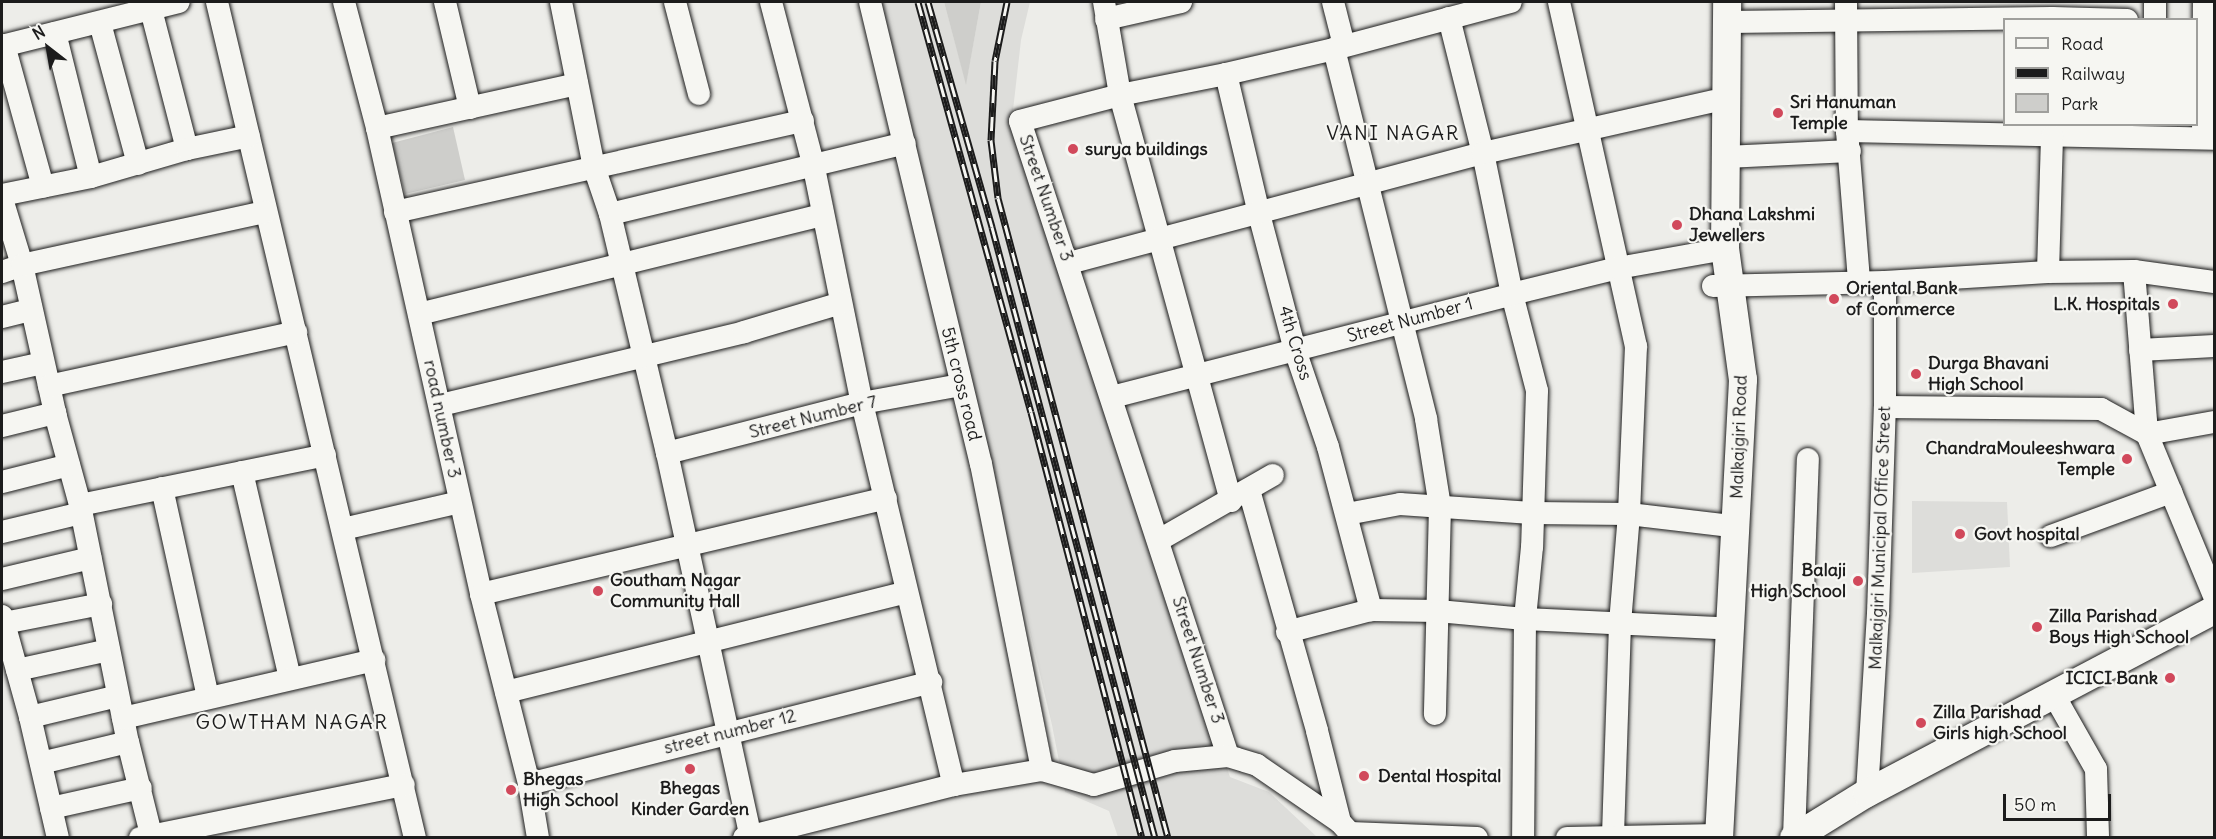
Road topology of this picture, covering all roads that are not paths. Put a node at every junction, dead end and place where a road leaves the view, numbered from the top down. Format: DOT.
graph roads {
  1 [pos="179,2"];
  2 [pos="217,2"];
  3 [pos="344,2"];
  4 [pos="445,2"];
  5 [pos="561,2"];
  6 [pos="675,2"];
  7 [pos="771,2"];
  8 [pos="870,2"];
  9 [pos="1181,2"];
  10 [pos="1333,2"];
  11 [pos="1511,2"];
  12 [pos="1559,2"];
  13 [pos="2155,2"];
  14 [pos="150,5"];
  15 [pos="1722,8"];
  16 [pos="1105,10"];
  17 [pos="1846,10"];
  18 [pos="1950,10"];
  19 [pos="2051,10"];
  20 [pos="1788,11"];
  21 [pos="2202,15"];
  22 [pos="1449,18"];
  23 [pos="2092,18"];
  24 [pos="2156,18"];
  25 [pos="100,23"];
  26 [pos="54,33"];
  27 [pos="3,46"];
  28 [pos="1339,47"];
  29 [pos="1226,74"];
  30 [pos="577,84"];
  31 [pos="699,94"];
  32 [pos="1120,95"];
  33 [pos="1713,100"];
  34 [pos="470,108"];
  35 [pos="803,121"];
  36 [pos="377,128"];
  37 [pos="1588,129"];
  38 [pos="2093,131"];
  39 [pos="249,136"];
  40 [pos="2052,137"];
  41 [pos="2209,138"];
  42 [pos="1849,141"];
  43 [pos="905,143"];
  44 [pos="187,149"];
  45 [pos="1483,153"];
  46 [pos="1726,157"];
  47 [pos="813,163"];
  48 [pos="138,164"];
  49 [pos="594,167"];
  50 [pos="91,177"];
  51 [pos="1367,184"];
  52 [pos="43,187"];
  53 [pos="2,197"];
  54 [pos="265,212"];
  55 [pos="395,212"];
  56 [pos="610,214"];
  57 [pos="1258,214"];
  58 [pos="824,215"];
  59 [pos="7,228"];
  60 [pos="1159,237"];
  61 [pos="1717,249"];
  62 [pos="1069,263"];
  63 [pos="622,264"];
  64 [pos="1618,268"];
  65 [pos="12,269"];
  66 [pos="2134,271"];
  67 [pos="2048,272"];
  68 [pos="1859,281"];
  69 [pos="1885,282"];
  70 [pos="2214,282"];
  71 [pos="1721,285"];
  72 [pos="1512,294"];
  73 [pos="841,303"];
  74 [pos="31,310"];
  75 [pos="419,314"];
  76 [pos="2,317"];
  77 [pos="1402,322"];
  78 [pos="296,332"];
  79 [pos="2214,346"];
  80 [pos="1295,350"];
  81 [pos="2140,350"];
  82 [pos="644,358"];
  83 [pos="43,363"];
  84 [pos="2,372"];
  85 [pos="1197,376"];
  86 [pos="49,386"];
  87 [pos="961,386"];
  88 [pos="1112,397"];
  89 [pos="862,403"];
  90 [pos="441,405"];
  91 [pos="1885,407"];
  92 [pos="55,413"];
  93 [pos="2214,422"];
  94 [pos="2,426"];
  95 [pos="2147,434"];
  96 [pos="667,453"];
  97 [pos="325,455"];
  98 [pos="1808,459"];
  99 [pos="69,465"];
  100 [pos="242,472"];
  101 [pos="1273,475"];
  102 [pos="2,483"];
  103 [pos="162,489"];
  104 [pos="2171,492"];
  105 [pos="1240,495"];
  106 [pos="886,498"];
  107 [pos="460,502"];
  108 [pos="1440,506"];
  109 [pos="80,509"];
  110 [pos="1532,513"];
  111 [pos="1347,514"];
  112 [pos="1629,514"];
  113 [pos="1722,525"];
  114 [pos="343,529"];
  115 [pos="2,532"];
  116 [pos="2051,536"];
  117 [pos="1159,540"];
  118 [pos="686,545"];
  119 [pos="91,558"];
  120 [pos="1727,572"];
  121 [pos="2,579"];
  122 [pos="906,592"];
  123 [pos="481,594"];
  124 [pos="2214,596"];
  125 [pos="101,604"];
  126 [pos="1371,610"];
  127 [pos="2214,610"];
  128 [pos="1438,611"];
  129 [pos="3,619"];
  130 [pos="1525,619"];
  131 [pos="1620,624"];
  132 [pos="1717,628"];
  133 [pos="2214,628"];
  134 [pos="1287,632"];
  135 [pos="708,641"];
  136 [pos="109,650"];
  137 [pos="374,660"];
  138 [pos="17,670"];
  139 [pos="290,678"];
  140 [pos="931,682"];
  141 [pos="506,692"];
  142 [pos="118,696"];
  143 [pos="208,697"];
  144 [pos="2059,704"];
  145 [pos="1435,714"];
  146 [pos="30,717"];
  147 [pos="123,718"];
  148 [pos="728,732"];
  149 [pos="128,742"];
  150 [pos="1228,756"];
  151 [pos="41,763"];
  152 [pos="1042,770"];
  153 [pos="529,784"];
  154 [pos="404,785"];
  155 [pos="954,785"];
  156 [pos="141,788"];
  157 [pos="1867,793"];
  158 [pos="51,808"];
  159 [pos="1347,831"];
  160 [pos="1613,836"];
  161 [pos="1712,836"];
  162 [pos="57,837"];
  163 [pos="148,837"];
  164 [pos="415,837"];
  165 [pos="538,837"];
  166 [pos="748,837"];
  167 [pos="1477,837"];
  168 [pos="1523,837"];
  169 [pos="1566,837"];
  170 [pos="1794,837"];
  171 [pos="1824,837"];
  172 [pos="2098,837"];
  1 -- 14 [label="street"];
  2 -- 39 [label="street"];
  3 -- 36 [label="street, road number 3"];
  4 -- 34 [label="street"];
  5 -- 30 [label="street"];
  6 -- 31 [label="street"];
  7 -- 35 [label="street"];
  8 -- 43 [label="street, 5th cross road"];
  9 -- 16 [label="street"];
  10 -- 28 [label="street"];
  11 -- 22 [label="street, Street Number 3"];
  12 -- 37 [label="street"];
  13 -- 24 [label="street"];
  14 -- 25 [label="street"];
  14 -- 44 [label="street"];
  15 -- 20 [label="street"];
  15 -- 33 [label="main road, Malkajgiri Road"];
  15 -- 46 [label="main road, Malkajgiri Road"];
  16 -- 32 [label="street"];
  17 -- 18 [label="street"];
  17 -- 20 [label="street"];
  17 -- 42 [label="street"];
  18 -- 19 [label="street"];
  19 -- 23 [label="street"];
  21 -- 41 [label="street"];
  22 -- 28 [label="street, Street Number 3"];
  22 -- 45 [label="street"];
  25 -- 26 [label="street"];
  25 -- 48 [label="street"];
  26 -- 27 [label="street"];
  26 -- 50 [label="street"];
  27 -- 52 [label="street"];
  28 -- 29 [label="street, Street Number 3"];
  28 -- 51 [label="street"];
  29 -- 32 [label="street, Street Number 3"];
  29 -- 57 [label="street, 4th Cross"];
  30 -- 34 [label="street"];
  30 -- 49 [label="street"];
  32 -- 60 [label="street"];
  32 -- 62 [label="street, Street Number 3"];
  33 -- 37 [label="street"];
  33 -- 61 [label="main road, Malkajgiri Road"];
  34 -- 36 [label="street"];
  35 -- 47 [label="street"];
  35 -- 49 [label="street"];
  36 -- 55 [label="street, road number 3"];
  37 -- 45 [label="street"];
  37 -- 64 [label="street"];
  38 -- 40 [label="street"];
  38 -- 41 [label="street"];
  39 -- 44 [label="street"];
  39 -- 54 [label="street"];
  40 -- 42 [label="street"];
  40 -- 67 [label="street"];
  42 -- 46 [label="street"];
  42 -- 68 [label="street"];
  43 -- 47 [label="street"];
  43 -- 87 [label="street, 5th cross road"];
  44 -- 48 [label="street"];
  45 -- 51 [label="street"];
  45 -- 72 [label="street"];
  46 -- 61 [label="main road, Malkajgiri Road"];
  47 -- 56 [label="street"];
  47 -- 58 [label="street"];
  48 -- 50 [label="street"];
  49 -- 55 [label="street"];
  49 -- 56 [label="street"];
  50 -- 52 [label="street"];
  51 -- 57 [label="street"];
  51 -- 77 [label="street"];
  52 -- 53 [label="street"];
  53 -- 59 [label="street"];
  54 -- 65 [label="street"];
  54 -- 78 [label="street"];
  55 -- 75 [label="street, road number 3"];
  56 -- 63 [label="street"];
  57 -- 60 [label="street"];
  57 -- 80 [label="street, 4th Cross"];
  58 -- 63 [label="street"];
  58 -- 73 [label="street"];
  59 -- 65 [label="street"];
  60 -- 62 [label="street"];
  60 -- 85 [label="street"];
  61 -- 64 [label="street, Street Number 1"];
  61 -- 71 [label="main road, Malkajgiri Road"];
  62 -- 88 [label="street, Street Number 3"];
  63 -- 75 [label="street"];
  63 -- 82 [label="street"];
  64 -- 72 [label="street, Street Number 1"];
  64 -- 112 [label="street"];
  65 -- 74 [label="street"];
  66 -- 67 [label="street"];
  66 -- 70 [label="street"];
  66 -- 81 [label="street"];
  67 -- 69 [label="street"];
  68 -- 69 [label="street"];
  68 -- 71 [label="street"];
  69 -- 91 [label="street, Malkajgiri Municipal Office Street"];
  71 -- 113 [label="main road, Malkajgiri Road"];
  71 -- 120 [label="main road, Malkajgiri Road"];
  72 -- 77 [label="street, Street Number 1"];
  72 -- 110 [label="street"];
  73 -- 82 [label="street"];
  73 -- 89 [label="street"];
  74 -- 76 [label="street"];
  74 -- 83 [label="street"];
  75 -- 90 [label="street, road number 3"];
  77 -- 80 [label="street, Street Number 1"];
  77 -- 108 [label="street"];
  78 -- 86 [label="street"];
  78 -- 97 [label="street"];
  79 -- 81 [label="street"];
  80 -- 85 [label="street, Street Number 1"];
  80 -- 111 [label="street, 4th Cross"];
  81 -- 95 [label="street"];
  82 -- 90 [label="street"];
  82 -- 96 [label="street"];
  83 -- 84 [label="street"];
  83 -- 86 [label="street"];
  85 -- 88 [label="street, Street Number 1"];
  85 -- 105 [label="street"];
  86 -- 92 [label="street"];
  87 -- 89 [label="street, Street Number 7"];
  87 -- 152 [label="street, 5th cross road"];
  88 -- 117 [label="street, Street Number 3"];
  89 -- 96 [label="street, Street Number 7"];
  89 -- 106 [label="street"];
  90 -- 107 [label="street, road number 3"];
  91 -- 95 [label="street"];
  91 -- 157 [label="street, Malkajgiri Municipal Office Street"];
  92 -- 94 [label="street"];
  92 -- 99 [label="street"];
  93 -- 95 [label="street"];
  95 -- 104 [label="street"];
  96 -- 118 [label="street"];
  97 -- 100 [label="street"];
  97 -- 114 [label="street"];
  98 -- 170 [label="street"];
  99 -- 102 [label="street"];
  99 -- 109 [label="street"];
  100 -- 103 [label="street"];
  100 -- 139 [label="street"];
  101 -- 105 [label="street"];
  103 -- 109 [label="street"];
  103 -- 143 [label="street"];
  104 -- 116 [label="street"];
  104 -- 124 [label="street"];
  105 -- 117 [label="street"];
  105 -- 134 [label="street"];
  106 -- 118 [label="street"];
  106 -- 122 [label="street"];
  107 -- 114 [label="street"];
  107 -- 123 [label="street, road number 3"];
  108 -- 110 [label="street"];
  108 -- 111 [label="street"];
  108 -- 128 [label="street"];
  109 -- 115 [label="street"];
  109 -- 119 [label="street"];
  110 -- 112 [label="street"];
  110 -- 130 [label="street"];
  111 -- 126 [label="street, 4th Cross"];
  112 -- 113 [label="street"];
  112 -- 131 [label="street"];
  113 -- 120 [label="main road, Malkajgiri Road"];
  114 -- 137 [label="street"];
  117 -- 150 [label="street, Street Number 3"];
  118 -- 123 [label="street"];
  118 -- 135 [label="street"];
  119 -- 121 [label="street"];
  119 -- 125 [label="street"];
  120 -- 132 [label="main road, Malkajgiri Road"];
  120 -- 161 [label="main road, Malkajgiri Road"];
  122 -- 135 [label="street"];
  122 -- 140 [label="street"];
  123 -- 141 [label="street, road number 3"];
  125 -- 129 [label="street"];
  125 -- 136 [label="street"];
  126 -- 128 [label="street"];
  126 -- 134 [label="street"];
  127 -- 157 [label="main road"];
  128 -- 130 [label="street"];
  128 -- 145 [label="street"];
  129 -- 138 [label="street"];
  130 -- 131 [label="street"];
  130 -- 168 [label="street"];
  131 -- 132 [label="street"];
  131 -- 160 [label="street"];
  132 -- 161 [label="main road, Malkajgiri Road"];
  133 -- 144 [label="main road"];
  134 -- 159 [label="street"];
  135 -- 141 [label="street"];
  135 -- 148 [label="street"];
  136 -- 138 [label="street"];
  136 -- 142 [label="street"];
  137 -- 139 [label="street"];
  137 -- 154 [label="street"];
  138 -- 146 [label="street"];
  139 -- 143 [label="street"];
  140 -- 148 [label="street, street number 12"];
  140 -- 155 [label="street"];
  141 -- 153 [label="street, road number 3"];
  142 -- 146 [label="street"];
  142 -- 147 [label="street"];
  143 -- 147 [label="street"];
  144 -- 171 [label="main road"];
  144 -- 172 [label="street"];
  146 -- 151 [label="street"];
  147 -- 149 [label="street"];
  148 -- 153 [label="street, street number 12"];
  148 -- 166 [label="street"];
  149 -- 151 [label="street"];
  149 -- 156 [label="street"];
  150 -- 152 [label="street"];
  150 -- 159 [label="street"];
  151 -- 158 [label="street"];
  152 -- 155 [label="street"];
  153 -- 165 [label="street, road number 3"];
  154 -- 163 [label="street"];
  154 -- 164 [label="street"];
  155 -- 166 [label="street"];
  156 -- 158 [label="street"];
  156 -- 163 [label="street"];
  157 -- 170 [label="main road"];
  158 -- 162 [label="street"];
  159 -- 167 [label="street"];
  160 -- 161 [label="street"];
  160 -- 169 [label="street"];
}
